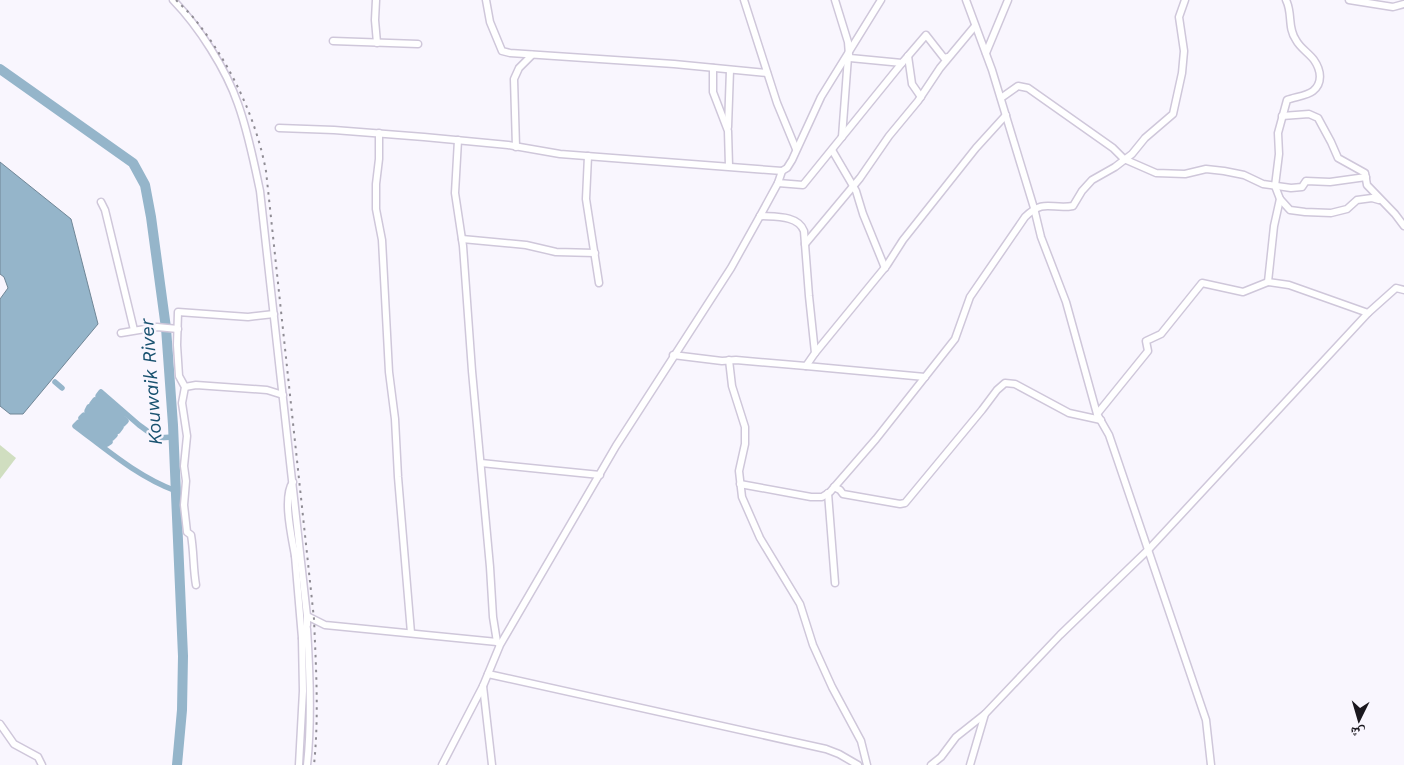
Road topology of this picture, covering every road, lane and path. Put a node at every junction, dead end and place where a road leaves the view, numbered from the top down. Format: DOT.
graph roads {
  1 [pos="172,0"];
  2 [pos="376,0"];
  3 [pos="486,0"];
  4 [pos="744,0"];
  5 [pos="836,0"];
  6 [pos="881,0"];
  7 [pos="966,0"];
  8 [pos="1008,0"];
  9 [pos="1185,0"];
  10 [pos="1286,0"];
  11 [pos="1349,0"];
  12 [pos="1404,4"];
  13 [pos="975,26"];
  14 [pos="333,41"];
  15 [pos="377,43"];
  16 [pos="418,44"];
  17 [pos="986,53"];
  18 [pos="532,55"];
  19 [pos="848,55"];
  20 [pos="908,56"];
  21 [pos="948,57"];
  22 [pos="902,63"];
  23 [pos="713,68"];
  24 [pos="730,70"];
  25 [pos="767,73"];
  26 [pos="920,97"];
  27 [pos="1001,98"];
  28 [pos="1006,114"];
  29 [pos="1282,116"];
  30 [pos="279,128"];
  31 [pos="728,131"];
  32 [pos="379,133"];
  33 [pos="842,138"];
  34 [pos="458,140"];
  35 [pos="516,147"];
  36 [pos="796,149"];
  37 [pos="832,150"];
  38 [pos="588,156"];
  39 [pos="1124,159"];
  40 [pos="729,166"];
  41 [pos="782,171"];
  42 [pos="1366,177"];
  43 [pos="778,183"];
  44 [pos="853,186"];
  45 [pos="1275,186"];
  46 [pos="1280,199"];
  47 [pos="1382,201"];
  48 [pos="101,202"];
  49 [pos="1034,208"];
  50 [pos="760,216"];
  51 [pos="1404,226"];
  52 [pos="462,239"];
  53 [pos="805,244"];
  54 [pos="595,253"];
  55 [pos="885,268"];
  56 [pos="1268,282"];
  57 [pos="599,283"];
  58 [pos="1404,290"];
  59 [pos="1368,313"];
  60 [pos="274,314"];
  61 [pos="178,329"];
  62 [pos="134,330"];
  63 [pos="121,333"];
  64 [pos="815,352"];
  65 [pos="673,355"];
  66 [pos="729,360"];
  67 [pos="806,366"];
  68 [pos="924,377"];
  69 [pos="185,387"];
  70 [pos="283,395"];
  71 [pos="1099,417"];
  72 [pos="481,463"];
  73 [pos="600,475"];
  74 [pos="293,482"];
  75 [pos="740,484"];
  76 [pos="834,487"];
  77 [pos="828,493"];
  78 [pos="300,548"];
  79 [pos="1149,549"];
  80 [pos="296,556"];
  81 [pos="835,583"];
  82 [pos="196,585"];
  83 [pos="307,616"];
  84 [pos="307,625"];
  85 [pos="411,633"];
  86 [pos="302,639"];
  87 [pos="499,644"];
  88 [pos="488,674"];
  89 [pos="483,686"];
  90 [pos="472,705"];
  91 [pos="486,706"];
  92 [pos="985,714"];
  93 [pos="0,724"];
  94 [pos="42,765"];
  95 [pos="299,765"];
  96 [pos="307,765"];
  97 [pos="442,765"];
  98 [pos="492,765"];
  99 [pos="858,765"];
  100 [pos="867,765"];
  101 [pos="932,765"];
  102 [pos="970,765"];
  103 [pos="1210,765"];
  1 -- 60 [label="street"];
  2 -- 15 [label="street"];
  3 -- 18 [label="street"];
  4 -- 25 [label="street"];
  5 -- 19 [label="street"];
  6 -- 19 [label="street"];
  7 -- 13 [label="street"];
  8 -- 17 [label="street"];
  9 -- 39 [label="street"];
  10 -- 29 [label="street"];
  11 -- 12 [label="street"];
  13 -- 17 [label="street"];
  13 -- 21 [label="street"];
  14 -- 15 [label="street"];
  15 -- 16 [label="street"];
  17 -- 27 [label="street"];
  18 -- 23 [label="street"];
  18 -- 35 [label="street"];
  19 -- 22 [label="street"];
  19 -- 33 [label="street"];
  19 -- 36 [label="street"];
  20 -- 21 [label="street"];
  20 -- 22 [label="street"];
  20 -- 26 [label="street"];
  21 -- 26 [label="street"];
  22 -- 33 [label="street"];
  23 -- 24 [label="street"];
  23 -- 31 [label="street"];
  24 -- 25 [label="street"];
  24 -- 31 [label="street"];
  25 -- 36 [label="street"];
  26 -- 44 [label="street"];
  27 -- 28 [label="street"];
  27 -- 39 [label="street"];
  28 -- 49 [label="street"];
  28 -- 55 [label="street"];
  29 -- 42 [label="street"];
  29 -- 45 [label="street"];
  30 -- 32 [label="street"];
  31 -- 40 [label="street"];
  32 -- 34 [label="street"];
  32 -- 85 [label="street"];
  33 -- 37 [label="street"];
  34 -- 35 [label="street"];
  34 -- 52 [label="street"];
  35 -- 38 [label="street"];
  36 -- 41 [label="street"];
  37 -- 43 [label="street"];
  37 -- 44 [label="street"];
  38 -- 40 [label="street"];
  38 -- 54 [label="street"];
  39 -- 45 [label="street"];
  39 -- 49 [label="street"];
  40 -- 41 [label="street"];
  41 -- 43 [label="street"];
  42 -- 45 [label="street"];
  42 -- 47 [label="street"];
  43 -- 50 [label="street"];
  44 -- 53 [label="street"];
  44 -- 55 [label="street"];
  45 -- 46 [label="street"];
  46 -- 47 [label="street"];
  46 -- 56 [label="street"];
  47 -- 51 [label="street"];
  48 -- 62 [label="street"];
  49 -- 68 [label="street"];
  49 -- 71 [label="street"];
  50 -- 53 [label="street"];
  50 -- 65 [label="street"];
  52 -- 54 [label="street"];
  52 -- 72 [label="street"];
  53 -- 64 [label="street"];
  54 -- 57 [label="street"];
  55 -- 64 [label="street"];
  56 -- 59 [label="street"];
  56 -- 71 [label="street"];
  58 -- 59 [label="street"];
  59 -- 79 [label="street"];
  60 -- 61 [label="street"];
  60 -- 70 [label="street"];
  61 -- 62 [label="street"];
  61 -- 69 [label="street"];
  62 -- 63 [label="street"];
  64 -- 67 [label="street"];
  65 -- 66 [label="street"];
  65 -- 73 [label="street"];
  66 -- 67 [label="street"];
  66 -- 75 [label="street"];
  67 -- 68 [label="street"];
  68 -- 76 [label="street"];
  69 -- 70 [label="street"];
  69 -- 82 [label="street"];
  70 -- 74 [label="street"];
  71 -- 76 [label="street"];
  71 -- 79 [label="street"];
  72 -- 73 [label="street"];
  72 -- 87 [label="street"];
  73 -- 87 [label="street"];
  74 -- 78 [label="street"];
  74 -- 80 [label="street"];
  75 -- 77 [label="street"];
  75 -- 100 [label="street"];
  76 -- 77 [label="street"];
  77 -- 81 [label="street"];
  78 -- 80 [label="street"];
  78 -- 83 [label="street"];
  79 -- 92 [label="street"];
  79 -- 103 [label="street"];
  80 -- 86 [label="street"];
  83 -- 84 [label="street"];
  83 -- 85 [label="street"];
  84 -- 86 [label="street"];
  84 -- 96 [label="street"];
  85 -- 87 [label="street"];
  86 -- 95 [label="street"];
  87 -- 88 [label="street"];
  88 -- 89 [label="street"];
  88 -- 99 [label="street"];
  89 -- 90 [label="street"];
  89 -- 91 [label="street"];
  90 -- 91 [label="street"];
  90 -- 97 [label="street"];
  91 -- 98 [label="street"];
  92 -- 101 [label="street"];
  92 -- 102 [label="street"];
  93 -- 94 [label="street"];
}
